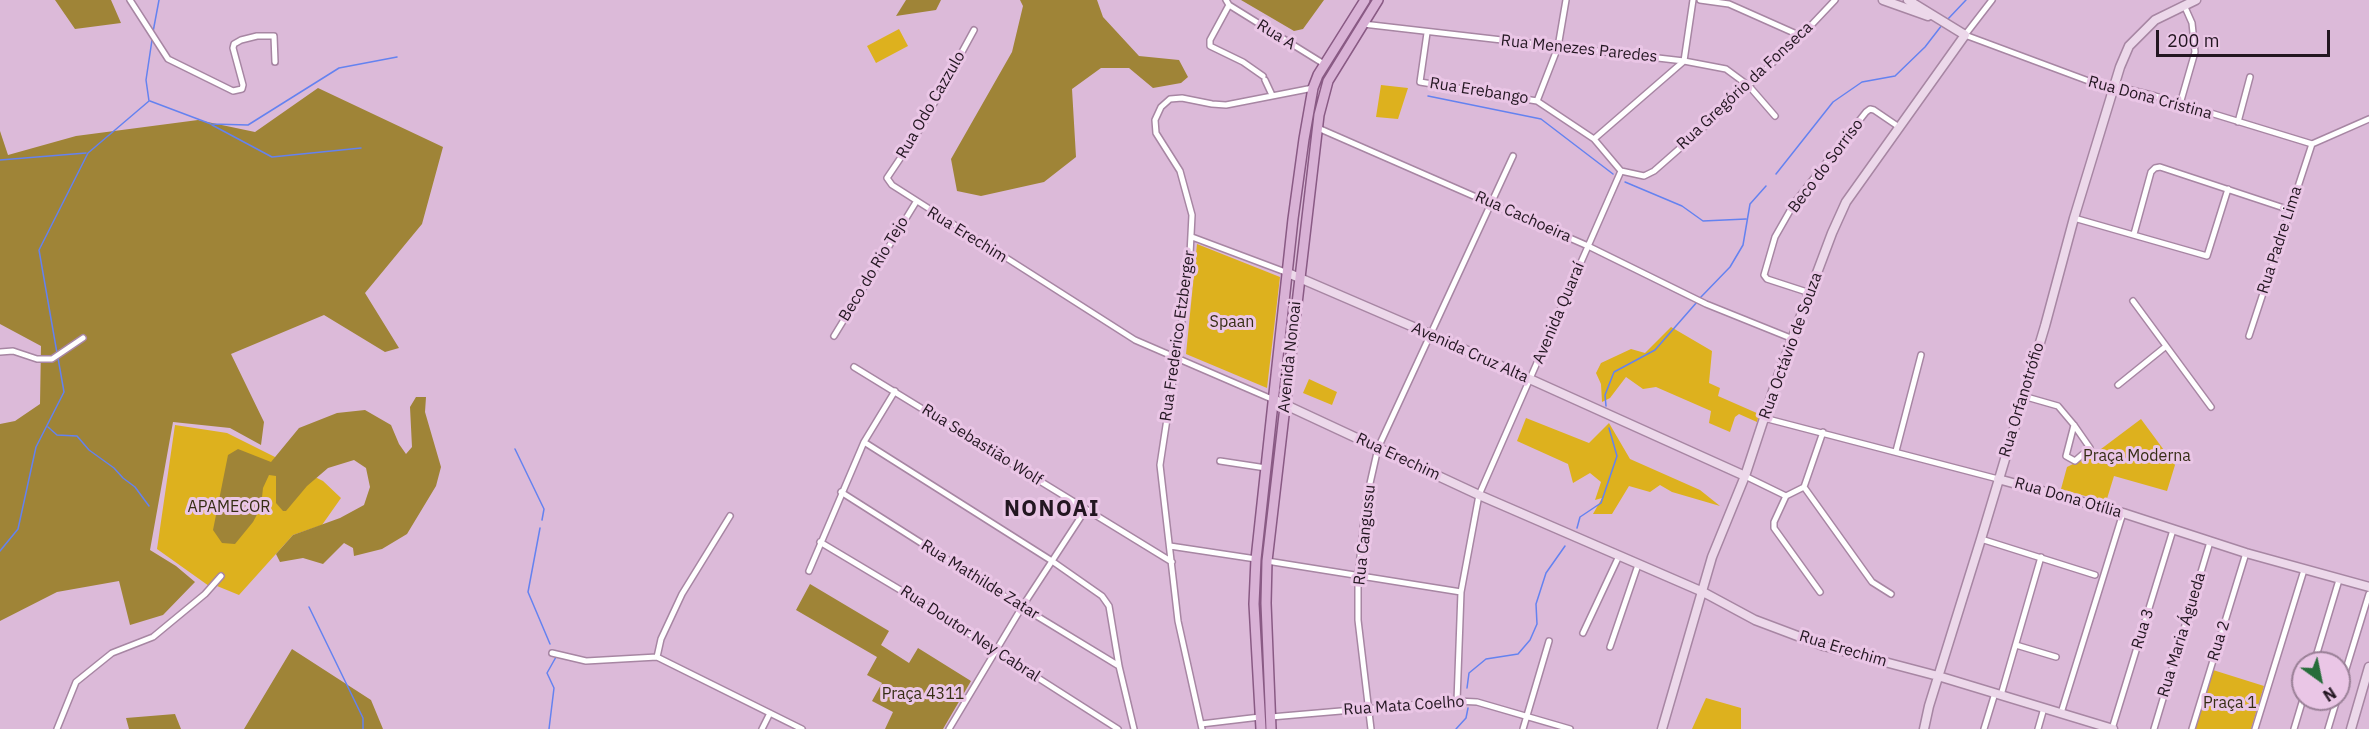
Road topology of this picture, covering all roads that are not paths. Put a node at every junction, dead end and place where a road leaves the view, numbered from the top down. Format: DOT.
graph roads {
  1 [pos="130,0"];
  2 [pos="1365,0"];
  3 [pos="1378,0"];
  4 [pos="1566,0"];
  5 [pos="1693,0"];
  6 [pos="1700,0"];
  7 [pos="1835,0"];
  8 [pos="1883,0"];
  9 [pos="1908,0"];
  10 [pos="1992,0"];
  11 [pos="2196,0"];
  12 [pos="1228,3"];
  13 [pos="2184,4"];
  14 [pos="1941,21"];
  15 [pos="1363,24"];
  16 [pos="974,30"];
  17 [pos="1427,33"];
  18 [pos="1965,35"];
  19 [pos="1801,36"];
  20 [pos="1558,47"];
  21 [pos="275,62"];
  22 [pos="1684,62"];
  23 [pos="1324,64"];
  24 [pos="2250,77"];
  25 [pos="1749,86"];
  26 [pos="2112,87"];
  27 [pos="1313,88"];
  28 [pos="1272,95"];
  29 [pos="1537,101"];
  30 [pos="2180,104"];
  31 [pos="1775,116"];
  32 [pos="2369,119"];
  33 [pos="2238,122"];
  34 [pos="1899,127"];
  35 [pos="1318,128"];
  36 [pos="1594,139"];
  37 [pos="2312,144"];
  38 [pos="1513,156"];
  39 [pos="1621,171"];
  40 [pos="888,178"];
  41 [pos="2228,189"];
  42 [pos="916,202"];
  43 [pos="1490,202"];
  44 [pos="2290,210"];
  45 [pos="2073,218"];
  46 [pos="2134,234"];
  47 [pos="1192,237"];
  48 [pos="1588,246"];
  49 [pos="1288,273"];
  50 [pos="1299,278"];
  51 [pos="1810,293"];
  52 [pos="2133,302"];
  53 [pos="1432,335"];
  54 [pos="834,336"];
  55 [pos="2249,336"];
  56 [pos="83,338"];
  57 [pos="1793,339"];
  58 [pos="2166,347"];
  59 [pos="0,352"];
  60 [pos="1921,355"];
  61 [pos="1177,359"];
  62 [pos="854,367"];
  63 [pos="1531,380"];
  64 [pos="2118,385"];
  65 [pos="895,391"];
  66 [pos="2023,396"];
  67 [pos="1275,400"];
  68 [pos="1285,405"];
  69 [pos="2211,407"];
  70 [pos="1764,418"];
  71 [pos="2074,425"];
  72 [pos="1823,432"];
  73 [pos="864,442"];
  74 [pos="1378,448"];
  75 [pos="1896,452"];
  76 [pos="1220,461"];
  77 [pos="1267,468"];
  78 [pos="1745,476"];
  79 [pos="1998,479"];
  80 [pos="1804,487"];
  81 [pos="842,492"];
  82 [pos="1479,495"];
  83 [pos="1786,496"];
  84 [pos="1086,509"];
  85 [pos="2123,513"];
  86 [pos="730,516"];
  87 [pos="2173,530"];
  88 [pos="1981,539"];
  89 [pos="820,542"];
  90 [pos="2210,542"];
  91 [pos="1170,546"];
  92 [pos="2246,553"];
  93 [pos="1619,556"];
  94 [pos="2041,557"];
  95 [pos="1256,559"];
  96 [pos="1052,561"];
  97 [pos="1268,561"];
  98 [pos="1172,562"];
  99 [pos="1638,565"];
  100 [pos="2304,570"];
  101 [pos="809,571"];
  102 [pos="2095,575"];
  103 [pos="221,576"];
  104 [pos="1358,576"];
  105 [pos="2339,580"];
  106 [pos="2369,587"];
  107 [pos="1461,592"];
  108 [pos="1703,592"];
  109 [pos="1820,592"];
  110 [pos="1891,594"];
  111 [pos="2369,594"];
  112 [pos="1022,608"];
  113 [pos="1584,633"];
  114 [pos="1549,641"];
  115 [pos="2016,645"];
  116 [pos="1610,647"];
  117 [pos="995,651"];
  118 [pos="2318,651"];
  119 [pos="552,653"];
  120 [pos="2351,653"];
  121 [pos="657,657"];
  122 [pos="2056,657"];
  123 [pos="1119,666"];
  124 [pos="2369,667"];
  125 [pos="1938,676"];
  126 [pos="1998,694"];
  127 [pos="1457,701"];
  128 [pos="1368,707"];
  129 [pos="2044,708"];
  130 [pos="2300,711"];
  131 [pos="2333,711"];
  132 [pos="770,713"];
  133 [pos="1927,713"];
  134 [pos="2061,713"];
  135 [pos="1527,715"];
  136 [pos="1260,717"];
  137 [pos="1271,717"];
  138 [pos="1202,726"];
  139 [pos="2101,727"];
  140 [pos="57,729"];
  141 [pos="762,729"];
  142 [pos="802,729"];
  143 [pos="949,729"];
  144 [pos="1118,729"];
  145 [pos="1134,729"];
  146 [pos="1261,729"];
  147 [pos="1272,729"];
  148 [pos="1371,729"];
  149 [pos="1523,729"];
  150 [pos="1570,729"];
  151 [pos="1662,729"];
  152 [pos="1918,729"];
  153 [pos="1924,729"];
  154 [pos="1984,729"];
  155 [pos="2038,729"];
  156 [pos="2113,729"];
  157 [pos="2154,729"];
  158 [pos="2192,729"];
  159 [pos="2255,729"];
  160 [pos="2295,729"];
  161 [pos="2328,729"];
  162 [pos="2351,729"];
  1 -- 21 [label="street"];
  2 -- 23 [label="main road, Avenida Nonoai"];
  3 -- 15 [label="main road, Avenida Nonoai"];
  4 -- 20 [label="street"];
  5 -- 22 [label="street"];
  6 -- 19 [label="street"];
  7 -- 19 [label="street, Rua Gregório da Fonseca"];
  8 -- 14 [label="street"];
  9 -- 14 [label="street"];
  10 -- 18 [label="street, Rua Octávio de Souza"];
  11 -- 13 [label="street, Rua Orfanotrófio"];
  12 -- 23 [label="street, Rua A"];
  12 -- 28 [label="street"];
  13 -- 26 [label="street, Rua Orfanotrófio"];
  13 -- 30 [label="street"];
  14 -- 18 [label="street, Rua Dona Cristina"];
  15 -- 17 [label="street, Rua Menezes Paredes"];
  15 -- 35 [label="main road, Avenida Nonoai"];
  16 -- 40 [label="street, Rua Odo Cazzulo"];
  17 -- 20 [label="street, Rua Menezes Paredes"];
  17 -- 29 [label="street, Rua Erebango"];
  18 -- 26 [label="street, Rua Dona Cristina"];
  18 -- 34 [label="street, Rua Octávio de Souza"];
  19 -- 25 [label="street, Rua Gregório da Fonseca"];
  20 -- 22 [label="street, Rua Menezes Paredes"];
  20 -- 29 [label="street"];
  22 -- 25 [label="street, Rua Menezes Paredes"];
  22 -- 36 [label="street"];
  23 -- 27 [label="main road, Avenida Nonoai"];
  24 -- 33 [label="street"];
  25 -- 31 [label="street, Rua Menezes Paredes"];
  25 -- 39 [label="street, Rua Gregório da Fonseca"];
  26 -- 30 [label="street, Rua Dona Cristina"];
  26 -- 45 [label="street, Rua Orfanotrófio"];
  27 -- 28 [label="street, Rua Frederico Etzberger"];
  27 -- 49 [label="main road, Avenida Nonoai"];
  28 -- 47 [label="street, Rua Frederico Etzberger"];
  29 -- 36 [label="street, Rua Erebango"];
  30 -- 33 [label="street, Rua Dona Cristina"];
  32 -- 37 [label="street"];
  33 -- 37 [label="street, Rua Dona Cristina"];
  34 -- 51 [label="street, Rua Octávio de Souza"];
  34 -- 51 [label="street, Beco do Sorriso"];
  35 -- 43 [label="street, Rua Cachoeira"];
  35 -- 50 [label="main road, Avenida Nonoai"];
  36 -- 39 [label="street, Rua Erebango"];
  37 -- 44 [label="street, Rua Padre Lima"];
  38 -- 43 [label="street, Rua Cangussu"];
  39 -- 48 [label="street, Avenida Quaraí"];
  40 -- 42 [label="street, Rua Erechim"];
  41 -- 44 [label="street"];
  41 -- 46 [label="street"];
  41 -- 46 [label="street"];
  42 -- 54 [label="street, Beco do Rio Tejo"];
  42 -- 61 [label="street, Rua Erechim"];
  43 -- 48 [label="street, Rua Cachoeira"];
  43 -- 53 [label="street, Rua Cangussu"];
  44 -- 55 [label="street, Rua Padre Lima"];
  45 -- 46 [label="street"];
  45 -- 66 [label="street, Rua Orfanotrófio"];
  47 -- 49 [label="street, Avenida Cruz Alta"];
  47 -- 61 [label="street, Rua Frederico Etzberger"];
  48 -- 57 [label="street, Rua Cachoeira"];
  48 -- 63 [label="street, Avenida Quaraí"];
  49 -- 50 [label="street, Avenida Cruz Alta"];
  49 -- 67 [label="main road, Avenida Nonoai"];
  50 -- 53 [label="street, Avenida Cruz Alta"];
  50 -- 68 [label="main road, Avenida Nonoai"];
  51 -- 57 [label="street, Rua Octávio de Souza"];
  52 -- 58 [label="street"];
  53 -- 63 [label="street, Avenida Cruz Alta"];
  53 -- 74 [label="street, Rua Cangussu"];
  56 -- 59 [label="street"];
  57 -- 70 [label="street, Rua Octávio de Souza"];
  58 -- 64 [label="street"];
  58 -- 69 [label="street"];
  60 -- 75 [label="street"];
  61 -- 67 [label="street, Rua Erechim"];
  61 -- 91 [label="street, Rua Frederico Etzberger"];
  62 -- 65 [label="street, Rua Sebastião Wolf"];
  63 -- 78 [label="street, Avenida Cruz Alta"];
  63 -- 82 [label="street, Avenida Quaraí"];
  65 -- 73 [label="street"];
  65 -- 84 [label="street, Rua Sebastião Wolf"];
  66 -- 71 [label="street"];
  66 -- 79 [label="street, Rua Orfanotrófio"];
  67 -- 68 [label="street, Rua Erechim"];
  67 -- 77 [label="main road, Avenida Nonoai"];
  68 -- 74 [label="street, Rua Erechim"];
  68 -- 97 [label="main road, Avenida Nonoai"];
  70 -- 72 [label="street, Rua Dona Otília"];
  70 -- 78 [label="street, Rua Octávio de Souza"];
  71 -- 71 [label="street"];
  72 -- 75 [label="street, Rua Dona Otília"];
  72 -- 80 [label="street"];
  73 -- 81 [label="street"];
  73 -- 96 [label="street"];
  74 -- 82 [label="street, Rua Erechim"];
  74 -- 104 [label="street, Rua Cangussu"];
  75 -- 79 [label="street, Rua Dona Otília"];
  76 -- 77 [label="street"];
  77 -- 95 [label="main road, Avenida Nonoai"];
  78 -- 83 [label="street"];
  78 -- 108 [label="street, Rua Octávio de Souza"];
  79 -- 85 [label="street, Rua Dona Otília"];
  79 -- 88 [label="street, Rua Orfanotrófio"];
  80 -- 83 [label="street"];
  80 -- 110 [label="street"];
  81 -- 89 [label="street"];
  81 -- 112 [label="street, Rua Mathilde Zatar"];
  82 -- 93 [label="street, Rua Erechim"];
  82 -- 107 [label="street, Avenida Quaraí"];
  83 -- 109 [label="street"];
  84 -- 96 [label="street"];
  84 -- 98 [label="street, Rua Sebastião Wolf"];
  85 -- 87 [label="street, Rua Dona Otília"];
  85 -- 134 [label="street"];
  86 -- 121 [label="street"];
  87 -- 90 [label="street, Rua Dona Otília"];
  87 -- 156 [label="street, Rua 3"];
  88 -- 94 [label="street"];
  88 -- 125 [label="street, Rua Orfanotrófio"];
  89 -- 101 [label="street"];
  89 -- 117 [label="street, Rua Doutor Ney Cabral"];
  90 -- 92 [label="street, Rua Dona Otília"];
  90 -- 157 [label="street, Rua Maria Águeda"];
  91 -- 95 [label="street"];
  91 -- 98 [label="street, Rua Frederico Etzberger"];
  92 -- 100 [label="street, Rua Dona Otília"];
  92 -- 158 [label="street, Rua 2"];
  93 -- 99 [label="street, Rua Erechim"];
  93 -- 113 [label="street"];
  94 -- 102 [label="street"];
  94 -- 115 [label="street"];
  95 -- 136 [label="main road, Avenida Nonoai"];
  96 -- 112 [label="street"];
  96 -- 123 [label="street"];
  97 -- 104 [label="street"];
  97 -- 137 [label="main road, Avenida Nonoai"];
  98 -- 138 [label="street, Rua Frederico Etzberger"];
  99 -- 108 [label="street, Rua Erechim"];
  99 -- 116 [label="street"];
  100 -- 105 [label="street, Rua Dona Otília"];
  100 -- 159 [label="street"];
  103 -- 140 [label="street"];
  104 -- 107 [label="street"];
  104 -- 128 [label="street, Rua Cangussu"];
  105 -- 106 [label="street, Rua Dona Otília"];
  105 -- 118 [label="street"];
  107 -- 127 [label="street, Avenida Quaraí"];
  108 -- 125 [label="street, Rua Erechim"];
  108 -- 151 [label="street, Rua Octávio de Souza"];
  111 -- 120 [label="street"];
  112 -- 117 [label="street"];
  112 -- 123 [label="street, Rua Mathilde Zatar"];
  114 -- 135 [label="street"];
  115 -- 122 [label="street"];
  115 -- 126 [label="street"];
  117 -- 143 [label="street"];
  117 -- 144 [label="street, Rua Doutor Ney Cabral"];
  119 -- 121 [label="street"];
  121 -- 132 [label="street"];
  123 -- 145 [label="street"];
  124 -- 162 [label="street"];
  125 -- 126 [label="street, Rua Erechim"];
  125 -- 133 [label="street, Rua Orfanotrófio"];
  126 -- 129 [label="street, Rua Erechim"];
  126 -- 154 [label="street"];
  127 -- 128 [label="street, Rua Mata Coelho"];
  127 -- 135 [label="street, Rua Mata Coelho"];
  128 -- 137 [label="street, Rua Mata Coelho"];
  128 -- 148 [label="street, Rua Cangussu"];
  129 -- 134 [label="street, Rua Erechim"];
  129 -- 155 [label="street"];
  130 -- 160 [label="street"];
  131 -- 161 [label="street"];
  132 -- 141 [label="street"];
  132 -- 142 [label="street"];
  133 -- 152 [label="street, Rua Orfanotrófio"];
  133 -- 153 [label="street, Rua Orfanotrófio"];
  134 -- 139 [label="street, Rua Erechim"];
  135 -- 149 [label="street"];
  135 -- 150 [label="street, Rua Mata Coelho"];
  136 -- 138 [label="street"];
  136 -- 146 [label="main road, Avenida Nonoai"];
  137 -- 147 [label="main road, Avenida Nonoai"];
  139 -- 156 [label="street, Rua Erechim"];
}
